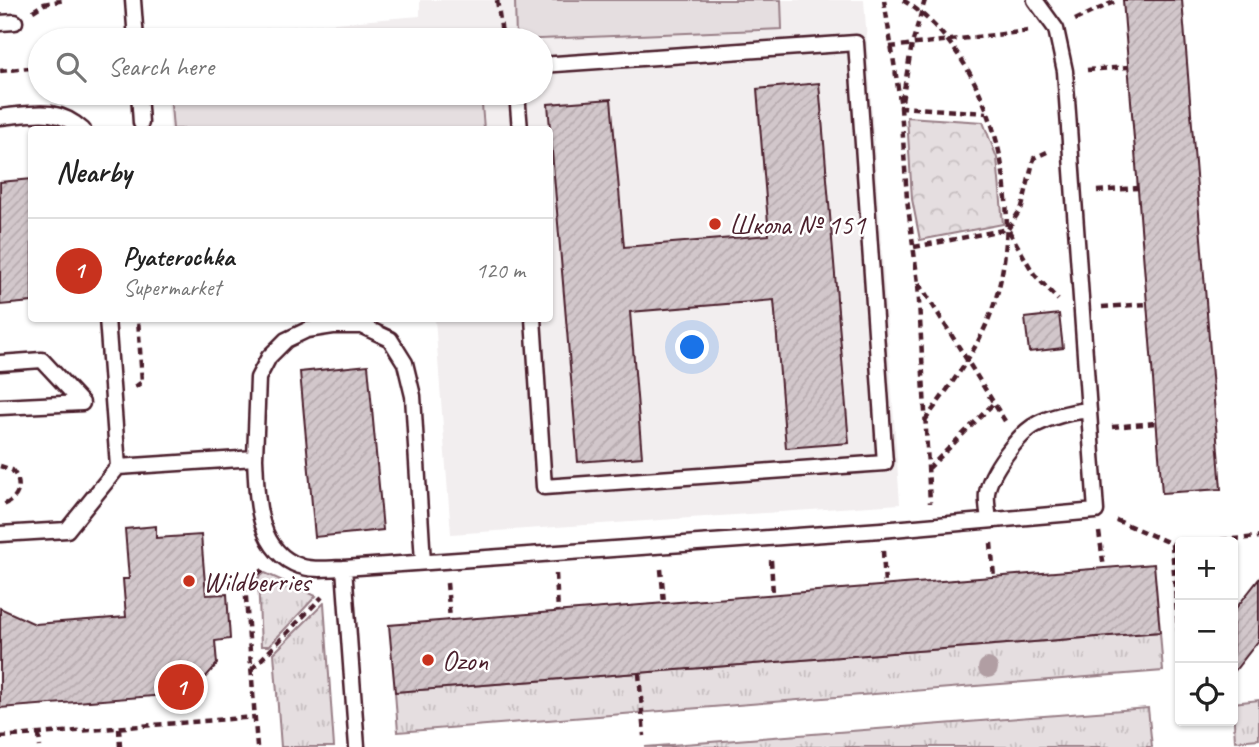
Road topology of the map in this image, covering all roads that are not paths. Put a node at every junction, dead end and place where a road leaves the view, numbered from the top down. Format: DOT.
graph roads {
  1 [pos="133,0"];
  2 [pos="1035,0"];
  3 [pos="135,28"];
  4 [pos="553,64"];
  5 [pos="140,105"];
  6 [pos="518,105"];
  7 [pos="0,117"];
  8 [pos="141,123"];
  9 [pos="79,126"];
  10 [pos="520,126"];
  11 [pos="107,322"];
  12 [pos="533,322"];
  13 [pos="0,363"];
  14 [pos="0,407"];
  15 [pos="1089,410"];
  16 [pos="255,458"];
  17 [pos="118,467"];
  18 [pos="989,520"];
  19 [pos="0,534"];
  20 [pos="423,562"];
  21 [pos="344,568"];
  22 [pos="357,747"];
  1 -- 3 [label="lane"];
  2 -- 15 [label="lane"];
  4 -- 12 [label="lane"];
  5 -- 8 [label="lane"];
  6 -- 10 [label="lane"];
  7 -- 9 [label="lane"];
  11 -- 17 [label="lane"];
  13 -- 14 [label="lane"];
  15 -- 18 [label="lane"];
  15 -- 18 [label="lane"];
  16 -- 17 [label="lane"];
  16 -- 20 [label="lane"];
  16 -- 21 [label="lane"];
  17 -- 19 [label="lane"];
  18 -- 20 [label="lane"];
  20 -- 21 [label="lane"];
  21 -- 22 [label="lane"];
}
